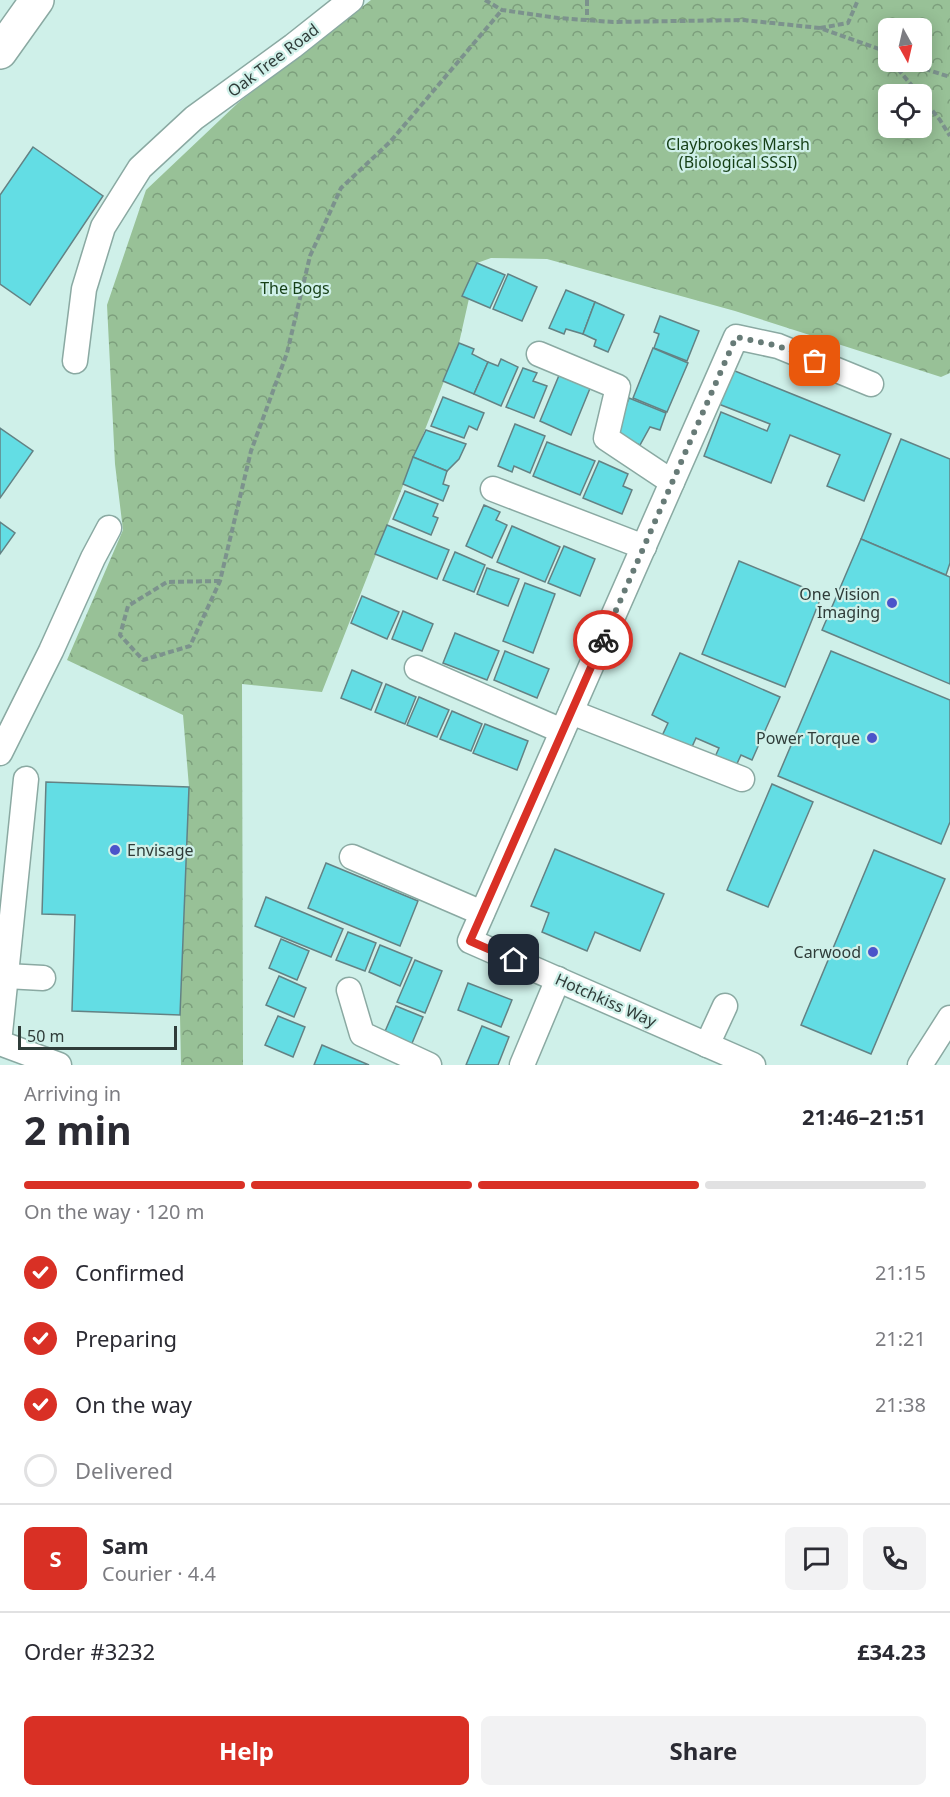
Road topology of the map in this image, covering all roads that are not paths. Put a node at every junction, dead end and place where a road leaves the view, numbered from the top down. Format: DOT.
graph roads {
  1 [pos="37,0"];
  2 [pos="351,0"];
  3 [pos="326,9"];
  4 [pos="0,52"];
  5 [pos="539,354"];
  6 [pos="75,361"];
  7 [pos="871,384"];
  8 [pos="672,482"];
  9 [pos="493,489"];
  10 [pos="109,528"];
  11 [pos="644,547"];
  12 [pos="417,668"];
  13 [pos="567,722"];
  14 [pos="0,753"];
  15 [pos="26,779"];
  16 [pos="742,779"];
  17 [pos="352,857"];
  18 [pos="482,913"];
  19 [pos="6,976"];
  20 [pos="43,978"];
  21 [pos="558,979"];
  22 [pos="349,990"];
  23 [pos="725,1006"];
  24 [pos="950,1018"];
  25 [pos="0,1033"];
  26 [pos="0,1043"];
  27 [pos="707,1045"];
  28 [pos="927,1063"];
  29 [pos="59,1065"];
  30 [pos="429,1065"];
  31 [pos="522,1065"];
  32 [pos="753,1065"];
  1 -- 4 [label="highway"];
  2 -- 3 [label="street, Oak Tree Road"];
  3 -- 6 [label="street, Oak Tree Road"];
  5 -- 8 [label="street"];
  7 -- 8 [label="street, Hotchkiss Way"];
  8 -- 11 [label="street, Hotchkiss Way"];
  9 -- 11 [label="street"];
  10 -- 14 [label="street"];
  11 -- 13 [label="street, Hotchkiss Way"];
  12 -- 13 [label="street"];
  13 -- 16 [label="street"];
  13 -- 18 [label="street, Hotchkiss Way"];
  15 -- 19 [label="street"];
  17 -- 18 [label="street"];
  18 -- 21 [label="street, Hotchkiss Way"];
  19 -- 20 [label="street"];
  19 -- 25 [label="street"];
  21 -- 27 [label="street, Hotchkiss Way"];
  21 -- 31 [label="street"];
  22 -- 30 [label="street"];
  23 -- 27 [label="street"];
  24 -- 28 [label="street"];
  26 -- 29 [label="street"];
  27 -- 32 [label="street, Hotchkiss Way"];
}
